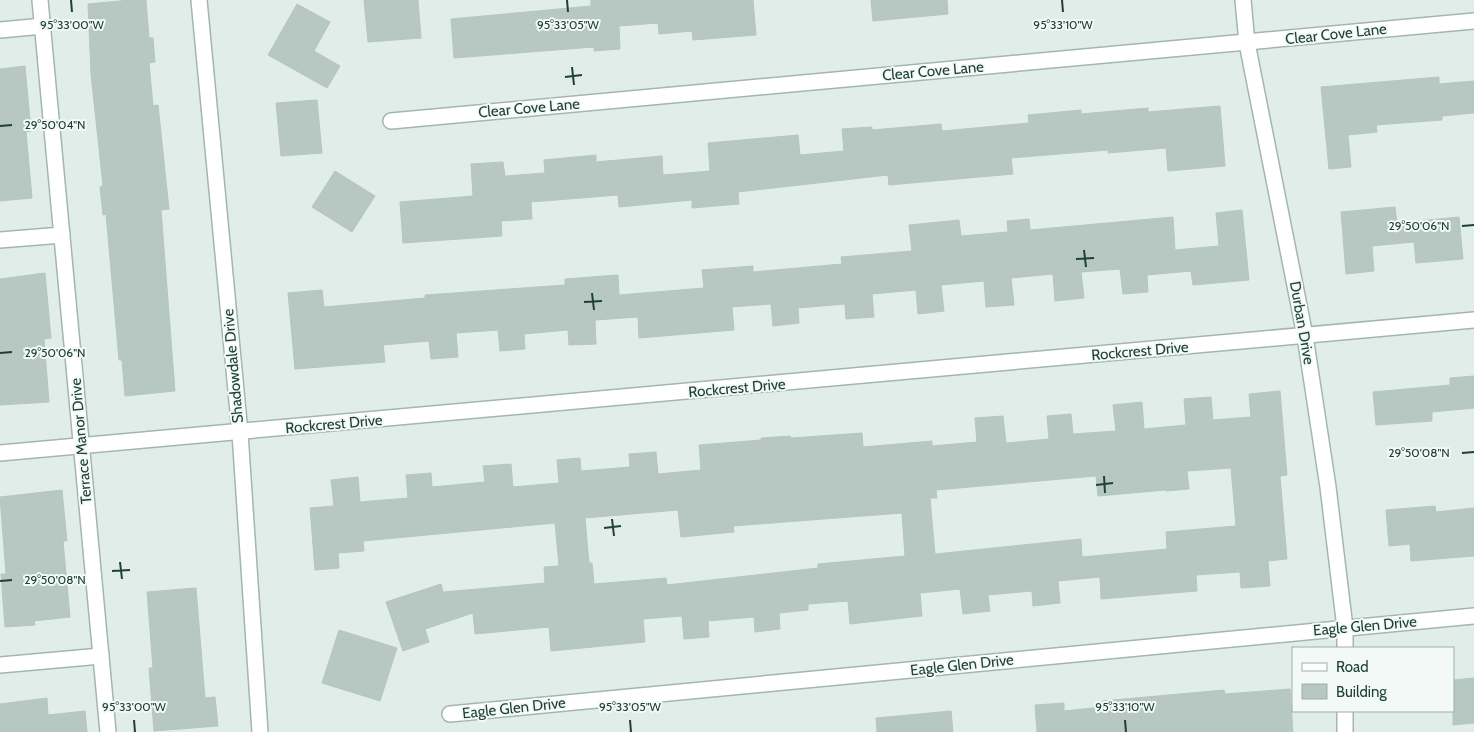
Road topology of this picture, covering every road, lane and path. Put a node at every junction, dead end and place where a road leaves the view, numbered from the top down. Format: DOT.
graph roads {
  1 [pos="40,0"];
  2 [pos="199,0"];
  3 [pos="1243,0"];
  4 [pos="1474,20"];
  5 [pos="43,26"];
  6 [pos="0,30"];
  7 [pos="1247,43"];
  8 [pos="391,121"];
  9 [pos="62,235"];
  10 [pos="0,240"];
  11 [pos="1474,320"];
  12 [pos="1305,336"];
  13 [pos="240,433"];
  14 [pos="82,445"];
  15 [pos="0,453"];
  16 [pos="1474,616"];
  17 [pos="1345,628"];
  18 [pos="1345,647"];
  19 [pos="101,656"];
  20 [pos="0,664"];
  21 [pos="1345,712"];
  22 [pos="450,714"];
  23 [pos="108,732"];
  24 [pos="260,732"];
  25 [pos="1346,732"];
  1 -- 5 [label="street, Terrace Manor Drive"];
  2 -- 13 [label="street, Shadowdale Drive"];
  3 -- 7 [label="street, Durban Drive"];
  4 -- 7 [label="street, Clear Cove Lane"];
  5 -- 6 [label="street"];
  5 -- 9 [label="street, Terrace Manor Drive"];
  7 -- 8 [label="street, Clear Cove Lane"];
  7 -- 12 [label="street, Durban Drive"];
  9 -- 10 [label="street"];
  9 -- 14 [label="street, Terrace Manor Drive"];
  11 -- 12 [label="street, Rockcrest Drive"];
  12 -- 13 [label="street, Rockcrest Drive"];
  12 -- 17 [label="street, Durban Drive"];
  13 -- 14 [label="street, Rockcrest Drive"];
  13 -- 24 [label="street, Shadowdale Drive"];
  14 -- 15 [label="street, Rockcrest Drive"];
  14 -- 19 [label="street, Terrace Manor Drive"];
  16 -- 17 [label="street, Eagle Glen Drive"];
  17 -- 18 [label="street, Durban Drive"];
  17 -- 22 [label="street, Eagle Glen Drive"];
  19 -- 20 [label="street"];
  19 -- 23 [label="street, Terrace Manor Drive"];
  21 -- 25 [label="street"];
}
